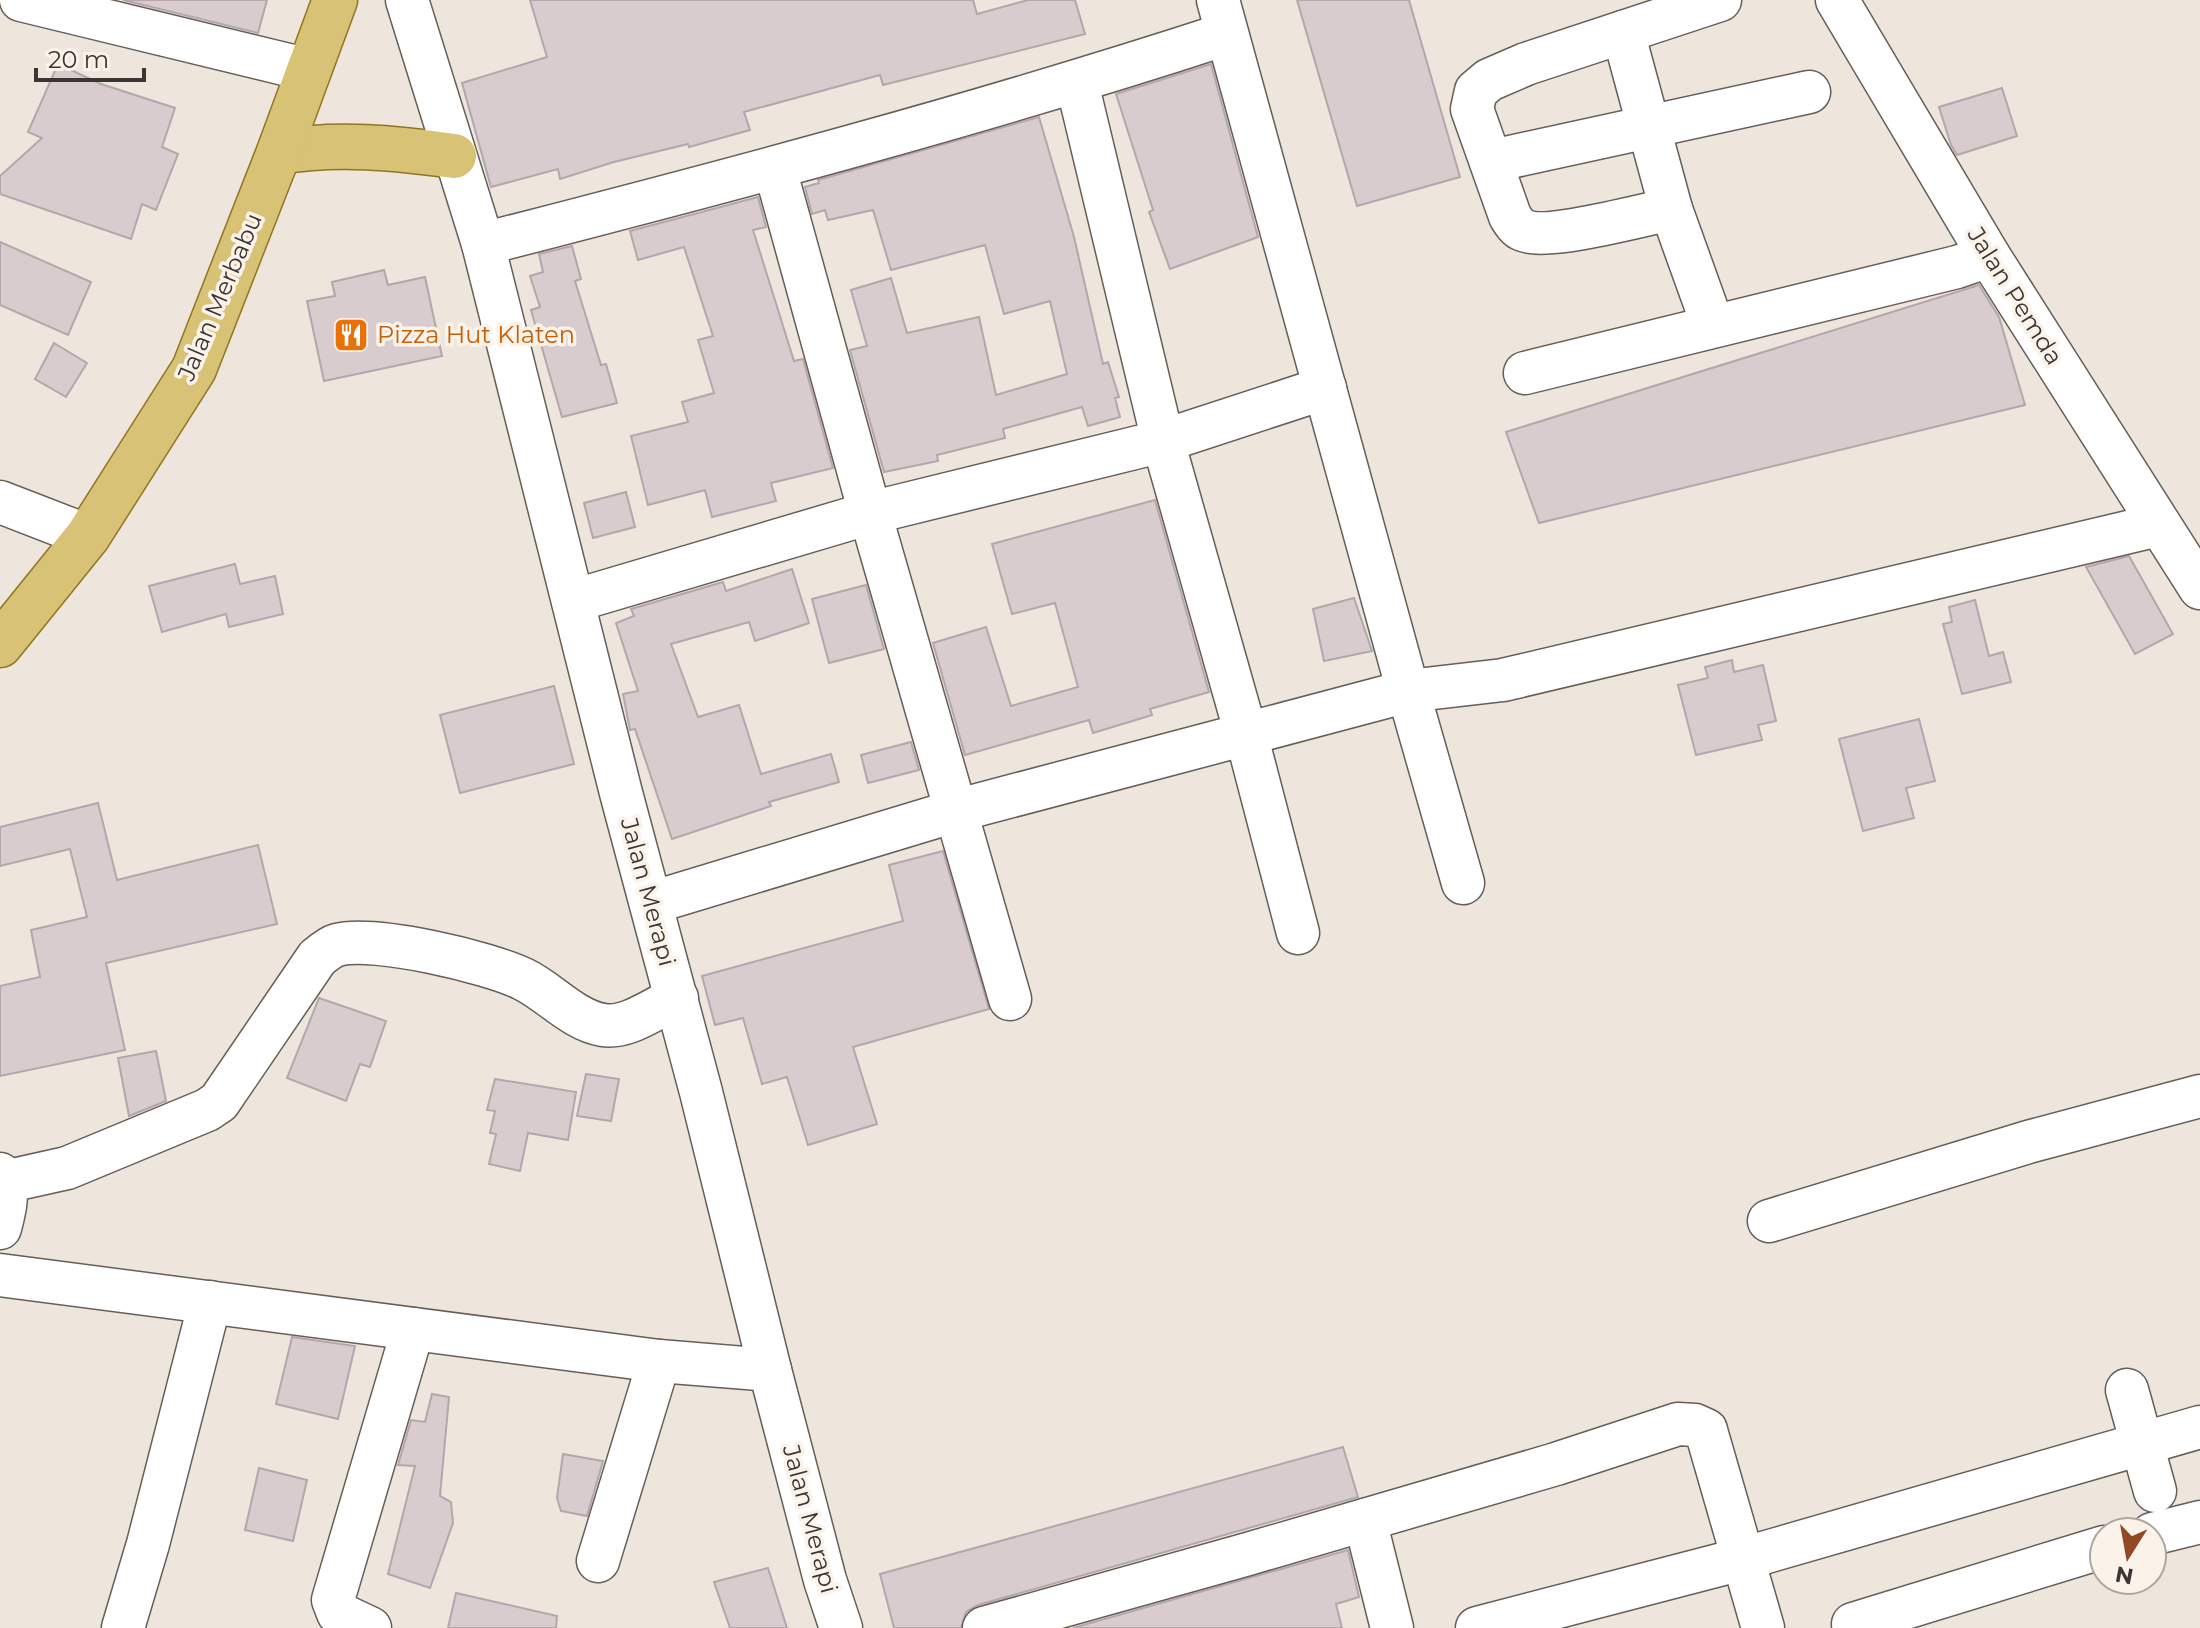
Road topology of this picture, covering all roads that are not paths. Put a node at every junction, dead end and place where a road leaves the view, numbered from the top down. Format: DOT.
graph roads {
  1 [pos="21,0"];
  2 [pos="335,0"];
  3 [pos="407,0"];
  4 [pos="1720,0"];
  5 [pos="1837,0"];
  6 [pos="1222,17"];
  7 [pos="1623,32"];
  8 [pos="309,70"];
  9 [pos="1077,83"];
  10 [pos="1809,92"];
  11 [pos="1650,127"];
  12 [pos="279,152"];
  13 [pos="454,156"];
  14 [pos="1492,161"];
  15 [pos="775,169"];
  16 [pos="1671,209"];
  17 [pos="483,244"];
  18 [pos="1989,256"];
  19 [pos="1713,326"];
  20 [pos="1525,373"];
  21 [pos="1325,388"];
  22 [pos="1163,441"];
  23 [pos="0,502"];
  24 [pos="870,513"];
  25 [pos="2158,525"];
  26 [pos="88,536"];
  27 [pos="2199,585"];
  28 [pos="573,601"];
  29 [pos="0,645"];
  30 [pos="1408,691"];
  31 [pos="1246,734"];
  32 [pos="955,811"];
  33 [pos="1463,883"];
  34 [pos="651,903"];
  35 [pos="1298,933"];
  36 [pos="677,998"];
  37 [pos="1010,999"];
  38 [pos="2200,1096"];
  39 [pos="2,1178"];
  40 [pos="1769,1221"];
  41 [pos="0,1228"];
  42 [pos="0,1275"];
  43 [pos="210,1302"];
  44 [pos="413,1329"];
  45 [pos="659,1361"];
  46 [pos="770,1370"];
  47 [pos="2127,1390"];
  48 [pos="2200,1427"];
  49 [pos="2142,1443"];
  50 [pos="2155,1491"];
  51 [pos="1365,1520"];
  52 [pos="2200,1522"];
  53 [pos="2168,1530"];
  54 [pos="2088,1552"];
  55 [pos="1742,1559"];
  56 [pos="598,1561"];
  57 [pos="1853,1624"];
  58 [pos="123,1628"];
  59 [pos="370,1628"];
  60 [pos="841,1628"];
  61 [pos="985,1628"];
  62 [pos="1392,1628"];
  63 [pos="1477,1628"];
  64 [pos="1763,1628"];
  1 -- 8 [label="street"];
  2 -- 8 [label="main road, Jalan Merbabu"];
  3 -- 13 [label="street, Jalan Merapi"];
  4 -- 7 [label="street"];
  5 -- 18 [label="street, Jalan Pemda"];
  6 -- 9 [label="street"];
  6 -- 21 [label="street"];
  7 -- 11 [label="street"];
  7 -- 14 [label="street"];
  8 -- 12 [label="main road, Jalan Merbabu"];
  9 -- 15 [label="street"];
  9 -- 22 [label="street"];
  10 -- 11 [label="street"];
  11 -- 14 [label="street"];
  11 -- 16 [label="street"];
  12 -- 13 [label="main road"];
  12 -- 26 [label="main road, Jalan Merbabu"];
  13 -- 17 [label="street, Jalan Merapi"];
  14 -- 16 [label="street"];
  15 -- 17 [label="street"];
  15 -- 24 [label="street"];
  16 -- 19 [label="street"];
  17 -- 28 [label="street, Jalan Merapi"];
  18 -- 19 [label="street"];
  18 -- 25 [label="street, Jalan Pemda"];
  19 -- 20 [label="street"];
  21 -- 22 [label="street"];
  21 -- 30 [label="street"];
  22 -- 24 [label="street"];
  22 -- 31 [label="street"];
  23 -- 26 [label="street"];
  24 -- 28 [label="street"];
  24 -- 32 [label="street"];
  25 -- 27 [label="street, Jalan Pemda"];
  25 -- 30 [label="street"];
  26 -- 29 [label="main road, Jalan Merbabu"];
  28 -- 34 [label="street, Jalan Merapi"];
  30 -- 31 [label="street"];
  30 -- 33 [label="street"];
  31 -- 32 [label="street"];
  31 -- 35 [label="street"];
  32 -- 34 [label="street"];
  32 -- 37 [label="street"];
  34 -- 36 [label="street, Jalan Merapi"];
  36 -- 39 [label="street"];
  36 -- 46 [label="street, Jalan Merapi"];
  38 -- 40 [label="street"];
  39 -- 41 [label="street"];
  42 -- 43 [label="street"];
  43 -- 44 [label="street"];
  43 -- 58 [label="street"];
  44 -- 45 [label="street"];
  44 -- 59 [label="street"];
  45 -- 46 [label="street"];
  45 -- 56 [label="street"];
  46 -- 60 [label="street, Jalan Merapi"];
  47 -- 49 [label="street"];
  48 -- 49 [label="street"];
  49 -- 50 [label="street"];
  49 -- 55 [label="street"];
  51 -- 55 [label="street"];
  51 -- 61 [label="street"];
  51 -- 62 [label="street"];
  52 -- 53 [label="street"];
  54 -- 57 [label="street"];
  55 -- 63 [label="street"];
  55 -- 64 [label="street"];
}
